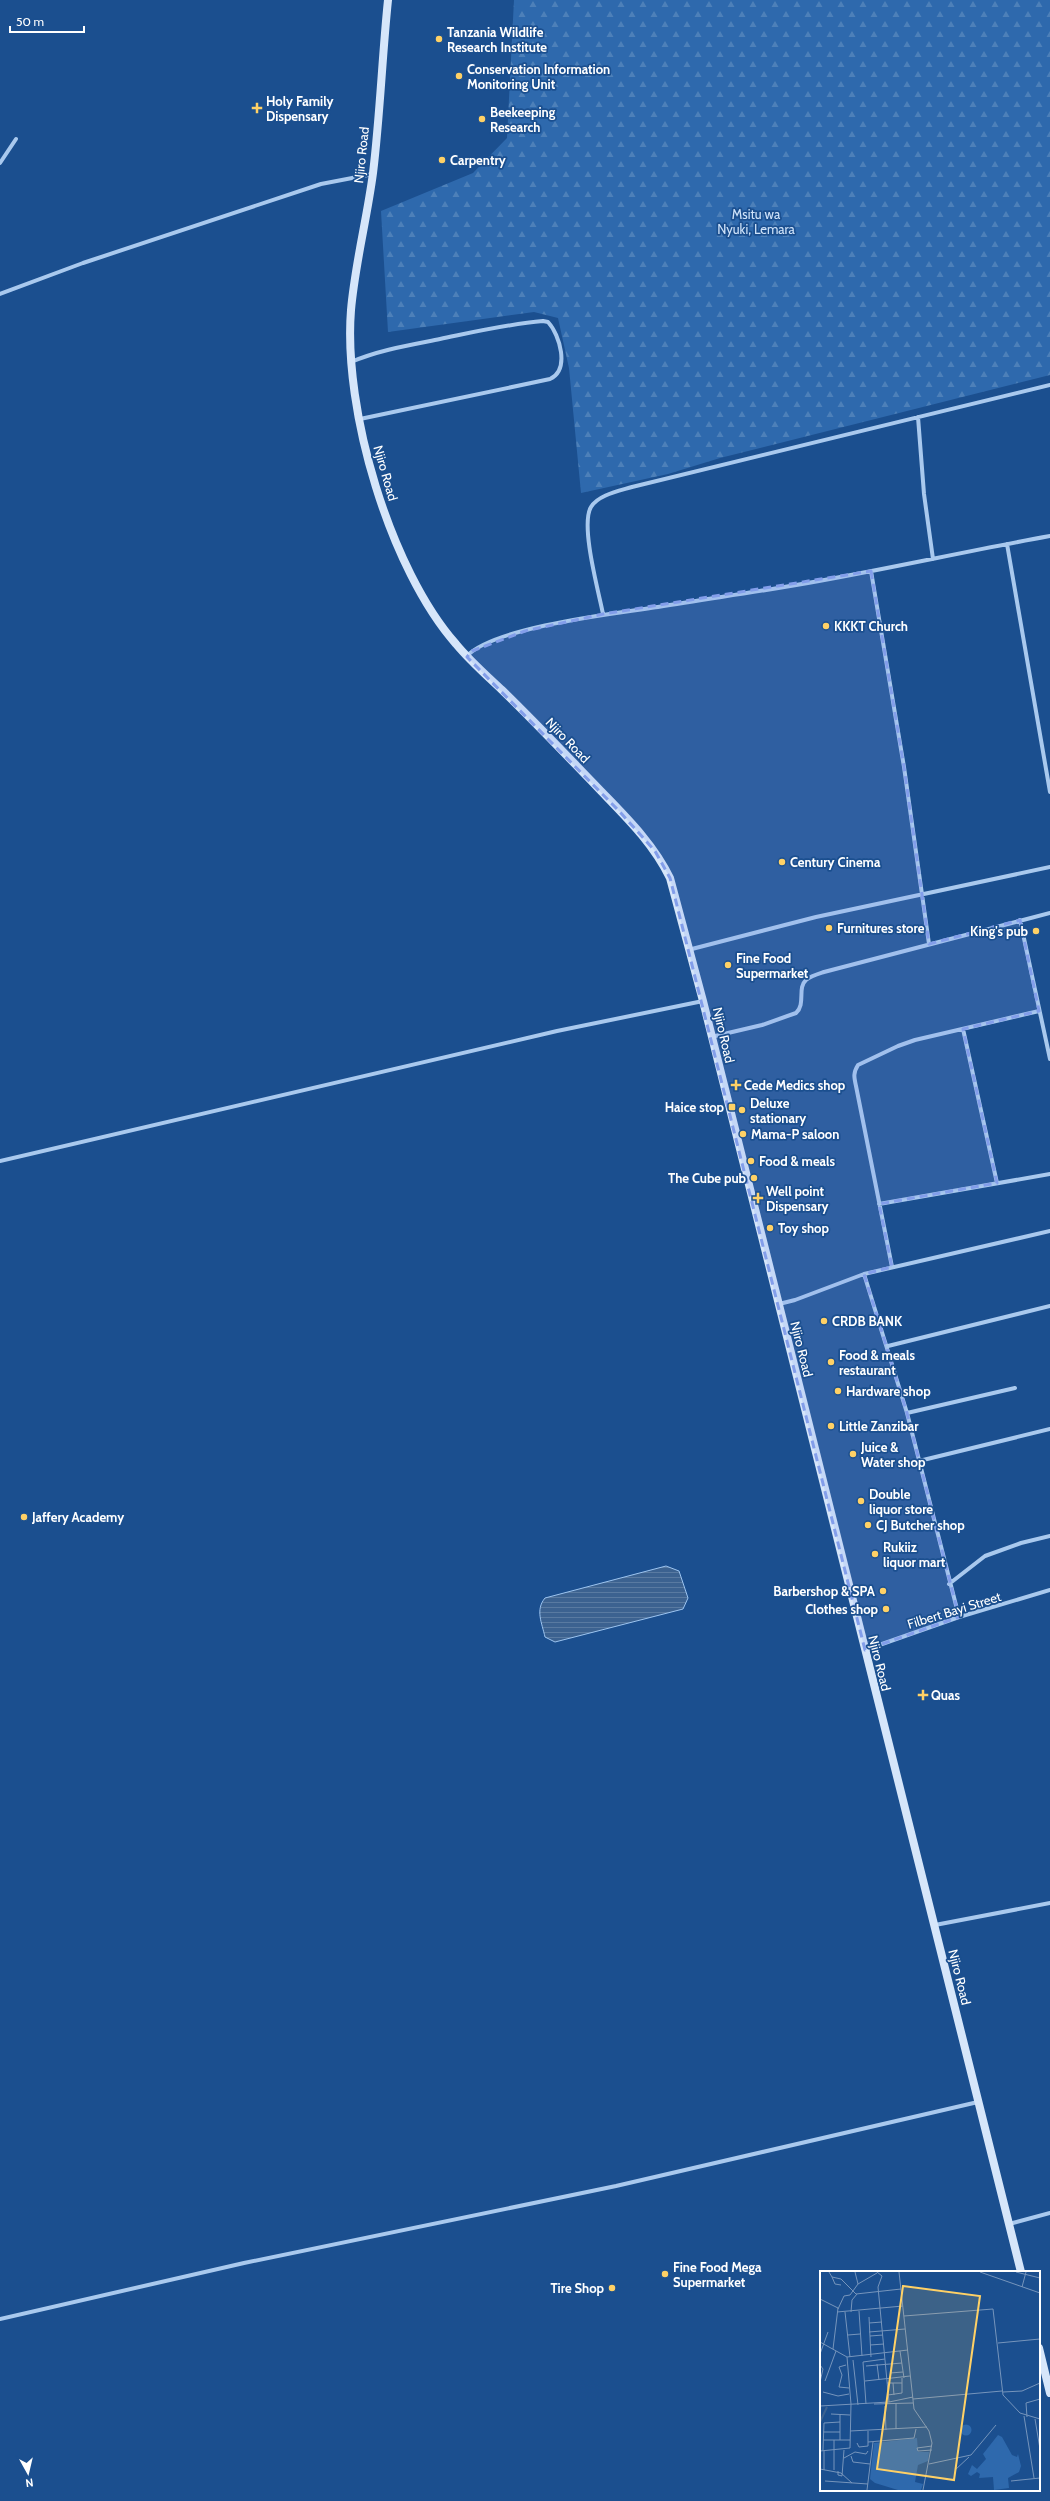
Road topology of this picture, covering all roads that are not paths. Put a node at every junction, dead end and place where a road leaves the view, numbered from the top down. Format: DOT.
graph roads {
  1 [pos="388,0"];
  2 [pos="16,140"];
  3 [pos="0,163"];
  4 [pos="373,174"];
  5 [pos="0,294"];
  6 [pos="351,362"];
  7 [pos="1050,385"];
  8 [pos="918,417"];
  9 [pos="360,419"];
  10 [pos="1050,536"];
  11 [pos="1007,544"];
  12 [pos="933,559"];
  13 [pos="871,571"];
  14 [pos="603,614"];
  15 [pos="467,657"];
  16 [pos="1050,792"];
  17 [pos="1050,867"];
  18 [pos="922,895"];
  19 [pos="1050,913"];
  20 [pos="1020,920"];
  21 [pos="929,944"];
  22 [pos="688,950"];
  23 [pos="704,1001"];
  24 [pos="1039,1011"];
  25 [pos="963,1029"];
  26 [pos="711,1037"];
  27 [pos="1050,1059"];
  28 [pos="0,1161"];
  29 [pos="1050,1174"];
  30 [pos="998,1183"];
  31 [pos="879,1204"];
  32 [pos="1050,1231"];
  33 [pos="892,1267"];
  34 [pos="864,1274"];
  35 [pos="778,1304"];
  36 [pos="1050,1306"];
  37 [pos="888,1346"];
  38 [pos="1016,1388"];
  39 [pos="907,1413"];
  40 [pos="1050,1429"];
  41 [pos="919,1461"];
  42 [pos="1050,1536"];
  43 [pos="949,1584"];
  44 [pos="1050,1590"];
  45 [pos="959,1617"];
  46 [pos="865,1650"];
  47 [pos="1050,1903"];
  48 [pos="935,1925"];
  49 [pos="978,2102"];
  50 [pos="1050,2213"];
  51 [pos="1009,2224"];
  52 [pos="1021,2271"];
  53 [pos="0,2319"];
  54 [pos="1040,2352"];
  55 [pos="1050,2393"];
  1 -- 4 [label="street, Njiro Road"];
  2 -- 3 [label="street"];
  4 -- 5 [label="street"];
  4 -- 6 [label="street, Njiro Road"];
  6 -- 9 [label="street, Njiro Road"];
  6 -- 9 [label="street"];
  7 -- 8 [label="street"];
  8 -- 12 [label="street"];
  8 -- 14 [label="street"];
  9 -- 15 [label="street, Njiro Road"];
  10 -- 11 [label="street"];
  11 -- 12 [label="street"];
  11 -- 16 [label="street"];
  12 -- 13 [label="street"];
  13 -- 14 [label="street"];
  13 -- 18 [label="street"];
  14 -- 15 [label="street"];
  15 -- 22 [label="street, Njiro Road"];
  17 -- 18 [label="street"];
  18 -- 21 [label="street"];
  18 -- 22 [label="street"];
  19 -- 20 [label="street"];
  20 -- 21 [label="street"];
  20 -- 24 [label="street"];
  21 -- 26 [label="street"];
  22 -- 23 [label="street, Njiro Road"];
  23 -- 26 [label="street, Njiro Road"];
  23 -- 28 [label="street"];
  24 -- 25 [label="street"];
  24 -- 27 [label="street"];
  25 -- 30 [label="street"];
  25 -- 31 [label="street"];
  26 -- 35 [label="street, Njiro Road"];
  29 -- 30 [label="street"];
  30 -- 31 [label="street"];
  31 -- 33 [label="street"];
  32 -- 33 [label="street"];
  33 -- 34 [label="street"];
  34 -- 35 [label="street"];
  34 -- 37 [label="street"];
  35 -- 46 [label="street, Njiro Road"];
  36 -- 37 [label="street"];
  37 -- 39 [label="street"];
  38 -- 39 [label="street"];
  39 -- 41 [label="street"];
  40 -- 41 [label="street"];
  41 -- 43 [label="street"];
  42 -- 43 [label="street"];
  43 -- 45 [label="street"];
  44 -- 45 [label="street, Filbert Bayi Street"];
  45 -- 46 [label="street, Filbert Bayi Street"];
  46 -- 48 [label="street, Njiro Road"];
  47 -- 48 [label="street"];
  48 -- 49 [label="street, Njiro Road"];
  49 -- 51 [label="street, Njiro Road"];
  49 -- 53 [label="street"];
  50 -- 51 [label="street"];
  51 -- 52 [label="street, Njiro Road"];
  54 -- 55 [label="street"];
}
